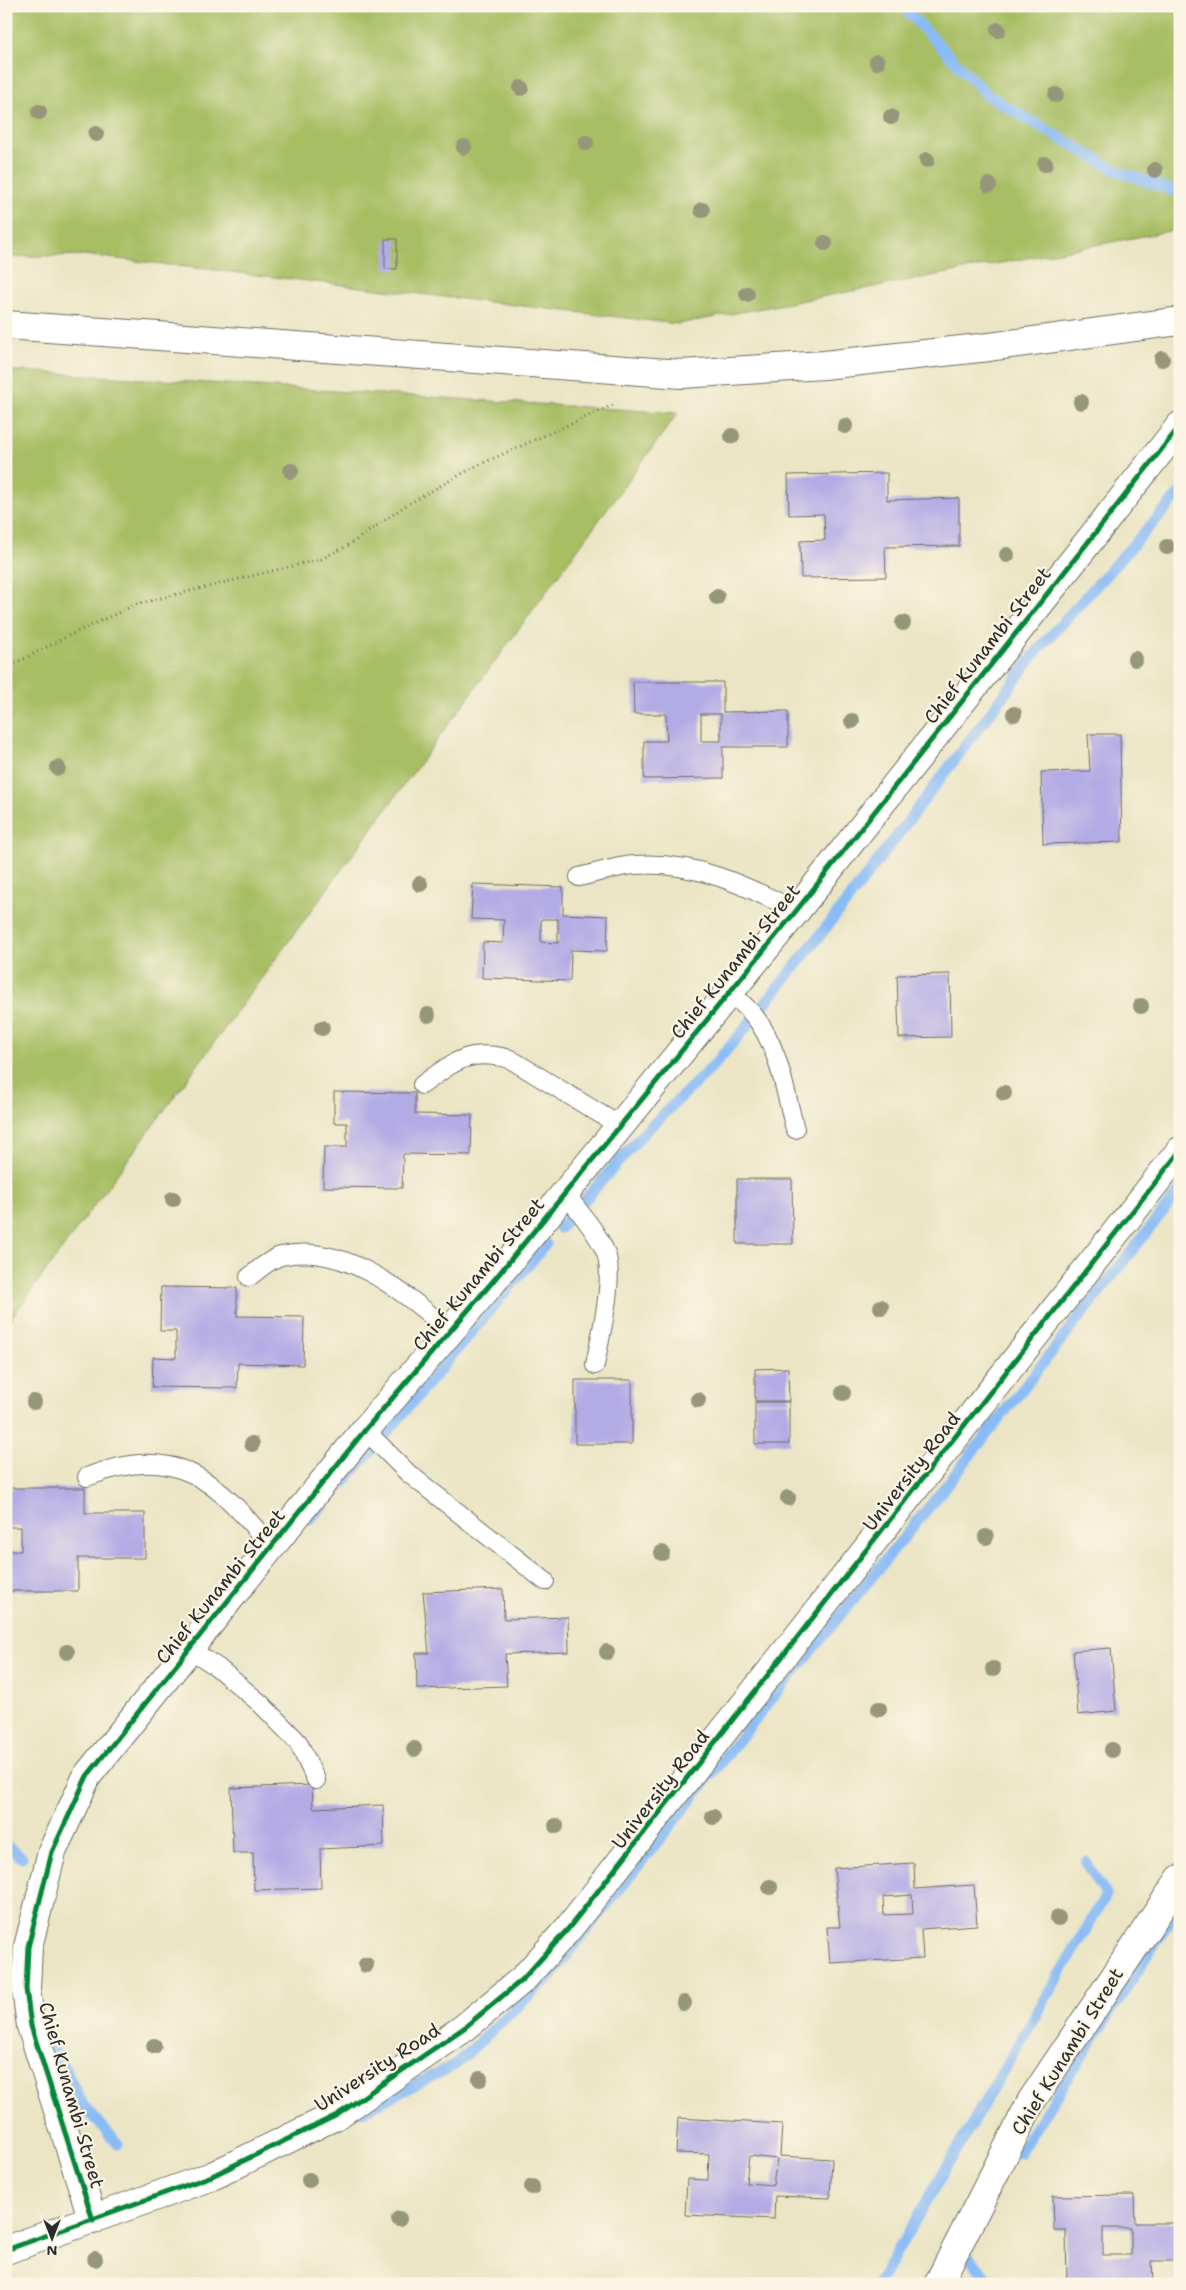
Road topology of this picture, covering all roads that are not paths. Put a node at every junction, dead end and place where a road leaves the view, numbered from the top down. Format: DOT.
graph roads {
  1 [pos="1180,320"];
  2 [pos="6,325"];
  3 [pos="1180,426"];
  4 [pos="579,877"];
  5 [pos="796,911"];
  6 [pos="730,992"];
  7 [pos="422,1085"];
  8 [pos="620,1126"];
  9 [pos="795,1129"];
  10 [pos="1180,1151"];
  11 [pos="566,1194"];
  12 [pos="249,1277"];
  13 [pos="450,1331"];
  14 [pos="595,1365"];
  15 [pos="364,1430"];
  16 [pos="87,1477"];
  17 [pos="271,1547"];
  18 [pos="544,1581"];
  19 [pos="188,1648"];
  20 [pos="316,1780"];
  21 [pos="1180,1879"];
  22 [pos="93,2220"];
  23 [pos="6,2250"];
  24 [pos="938,2284"];
  1 -- 2 [label="street"];
  3 -- 5 [label="street, Chief Kunambi Street"];
  4 -- 5 [label="lane"];
  5 -- 6 [label="street, Chief Kunambi Street"];
  6 -- 8 [label="street, Chief Kunambi Street"];
  6 -- 9 [label="lane"];
  7 -- 8 [label="lane"];
  8 -- 11 [label="street, Chief Kunambi Street"];
  10 -- 22 [label="street, University Road"];
  11 -- 13 [label="street, Chief Kunambi Street"];
  11 -- 14 [label="lane"];
  12 -- 13 [label="lane"];
  13 -- 15 [label="street, Chief Kunambi Street"];
  15 -- 17 [label="street, Chief Kunambi Street"];
  15 -- 18 [label="lane"];
  16 -- 17 [label="lane"];
  17 -- 19 [label="street, Chief Kunambi Street"];
  19 -- 20 [label="lane"];
  19 -- 22 [label="street, Chief Kunambi Street"];
  21 -- 24 [label="street, Chief Kunambi Street"];
  22 -- 23 [label="street, University Road"];
}
